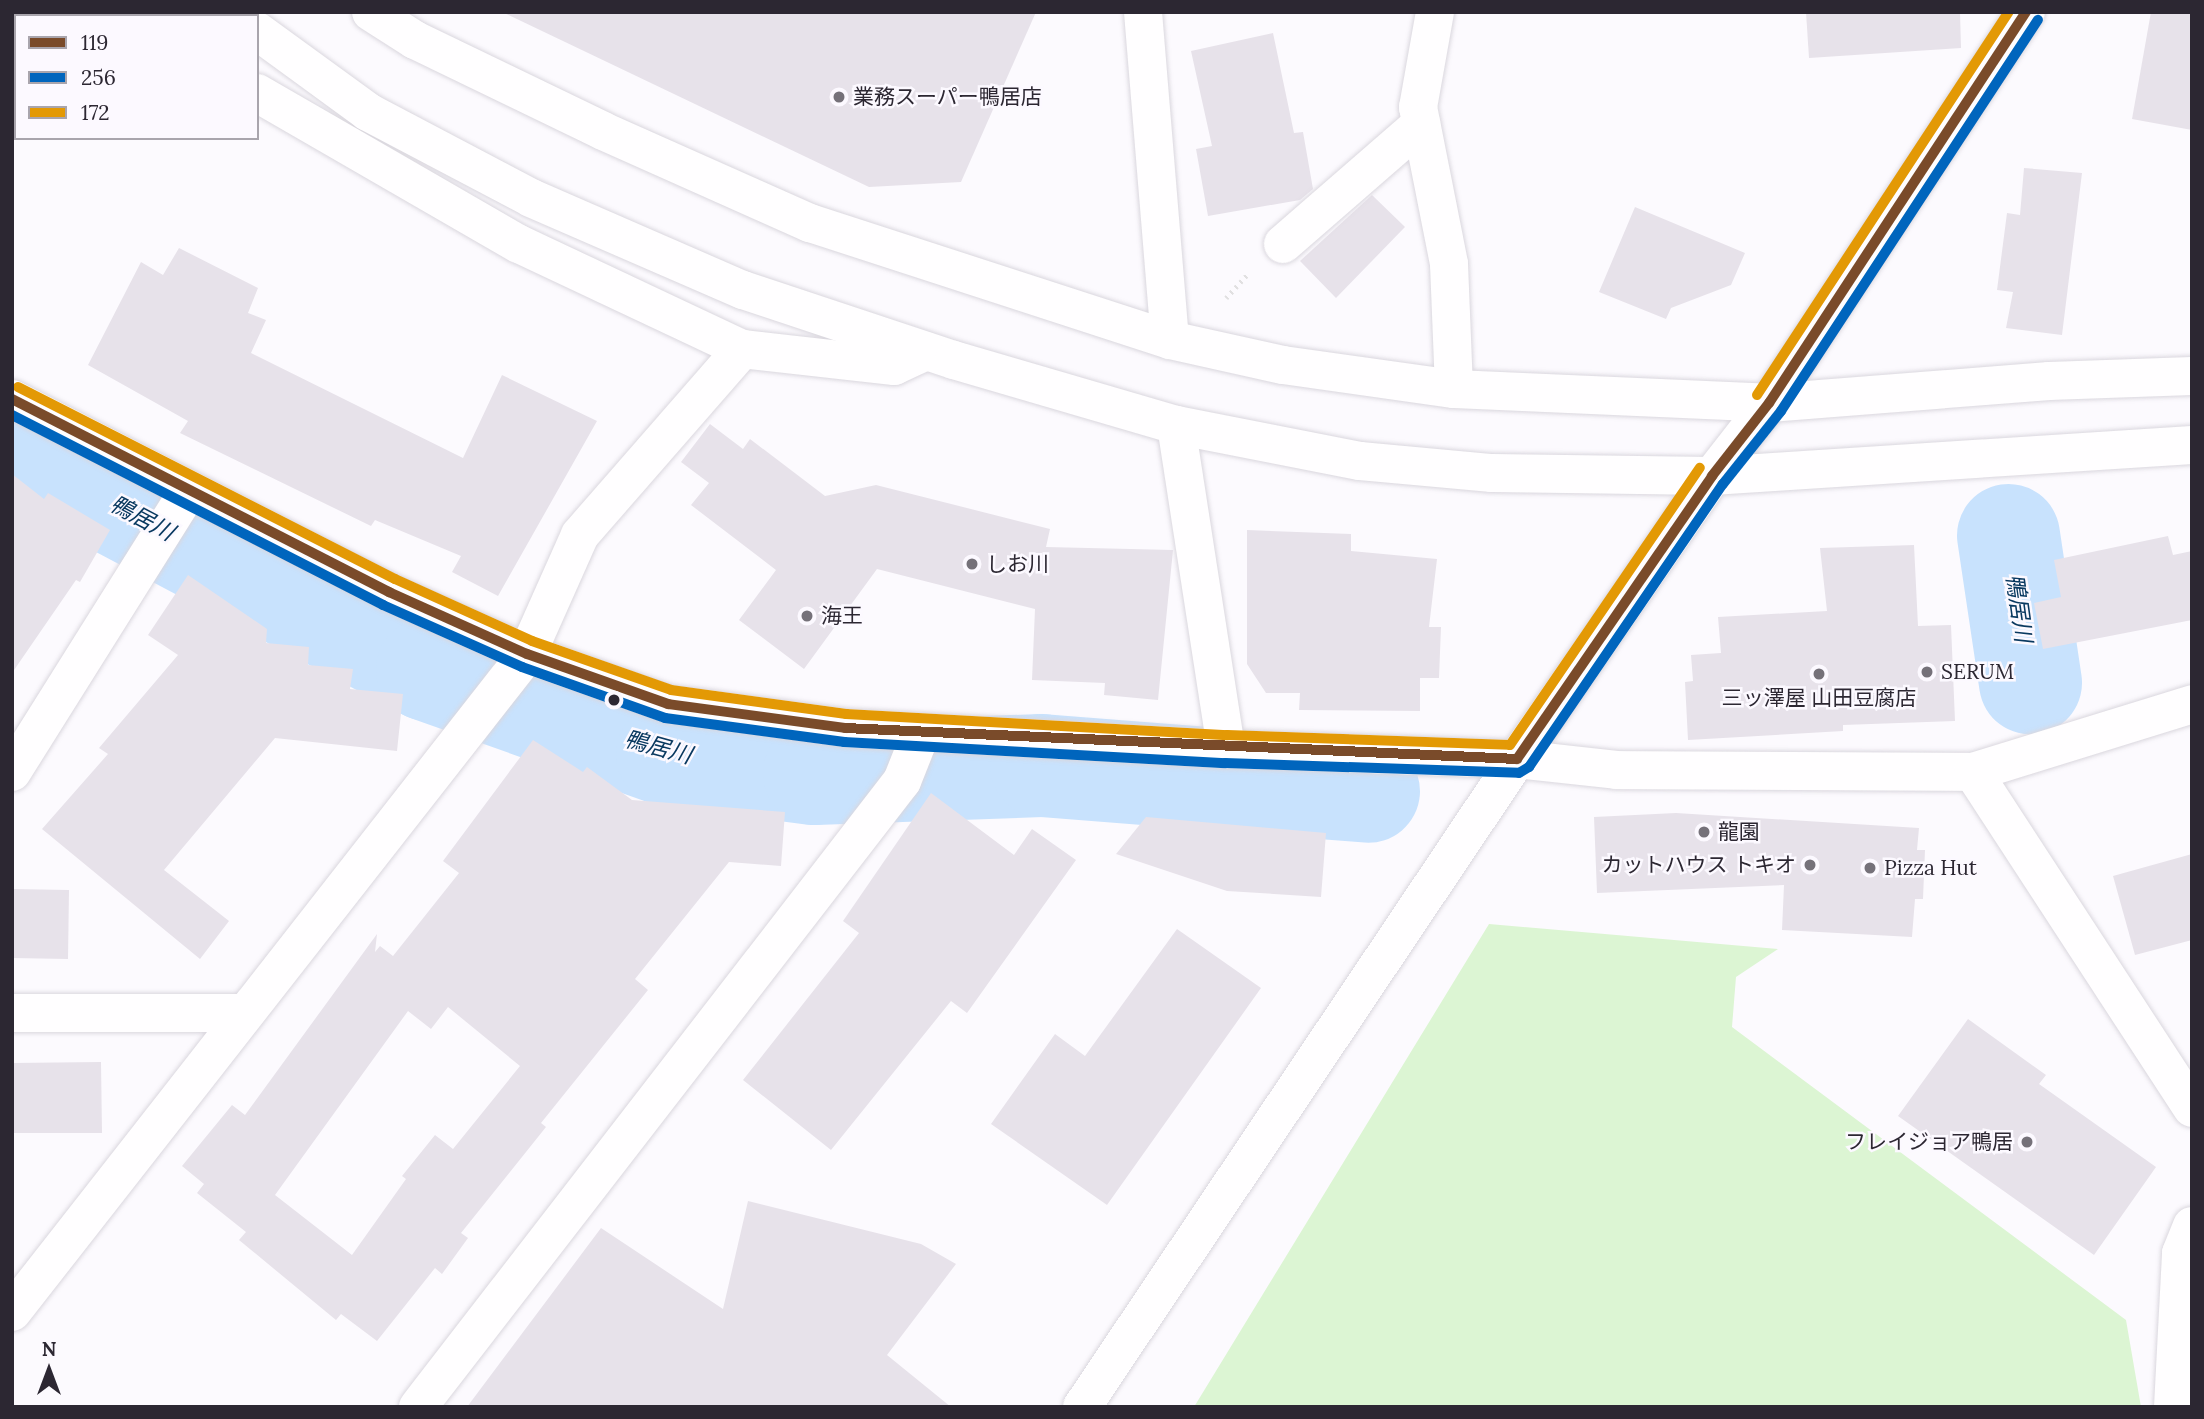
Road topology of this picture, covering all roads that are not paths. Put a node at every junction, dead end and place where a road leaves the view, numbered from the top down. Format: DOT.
graph roads {
  1 [pos="372,12"];
  2 [pos="1143,12"];
  3 [pos="1435,12"];
  4 [pos="2026,12"];
  5 [pos="259,32"];
  6 [pos="259,94"];
  7 [pos="1421,124"];
  8 [pos="1283,244"];
  9 [pos="1170,340"];
  10 [pos="742,349"];
  11 [pos="926,351"];
  12 [pos="2192,376"];
  13 [pos="1454,389"];
  14 [pos="12,399"];
  15 [pos="1769,403"];
  16 [pos="1176,425"];
  17 [pos="2192,445"];
  18 [pos="1712,476"];
  19 [pos="188,491"];
  20 [pos="527,654"];
  21 [pos="2192,704"];
  22 [pos="921,733"];
  23 [pos="1226,749"];
  24 [pos="1517,759"];
  25 [pos="12,772"];
  26 [pos="1973,772"];
  27 [pos="12,1013"];
  28 [pos="244,1013"];
  29 [pos="2192,1108"];
  30 [pos="2192,1226"];
  31 [pos="12,1312"];
  32 [pos="418,1407"];
  33 [pos="1082,1407"];
  34 [pos="2173,1407"];
  1 -- 9 [label="street"];
  2 -- 9 [label="street"];
  3 -- 7 [label="street"];
  4 -- 15 [label="street"];
  5 -- 11 [label="street"];
  6 -- 10 [label="street"];
  7 -- 8 [label="street"];
  7 -- 13 [label="street"];
  9 -- 13 [label="street"];
  10 -- 11 [label="street"];
  10 -- 20 [label="street"];
  11 -- 16 [label="street"];
  12 -- 15 [label="street"];
  13 -- 15 [label="street"];
  14 -- 19 [label="street"];
  15 -- 18 [label="street"];
  16 -- 18 [label="street"];
  16 -- 23 [label="street"];
  17 -- 18 [label="street"];
  18 -- 24 [label="street"];
  19 -- 20 [label="street"];
  19 -- 25 [label="street"];
  20 -- 22 [label="street"];
  20 -- 28 [label="street"];
  21 -- 26 [label="street"];
  22 -- 23 [label="street"];
  22 -- 32 [label="street"];
  23 -- 24 [label="street"];
  24 -- 26 [label="street"];
  24 -- 33 [label="street"];
  26 -- 29 [label="street"];
  27 -- 28 [label="street"];
  28 -- 31 [label="street"];
  30 -- 34 [label="street"];
}
